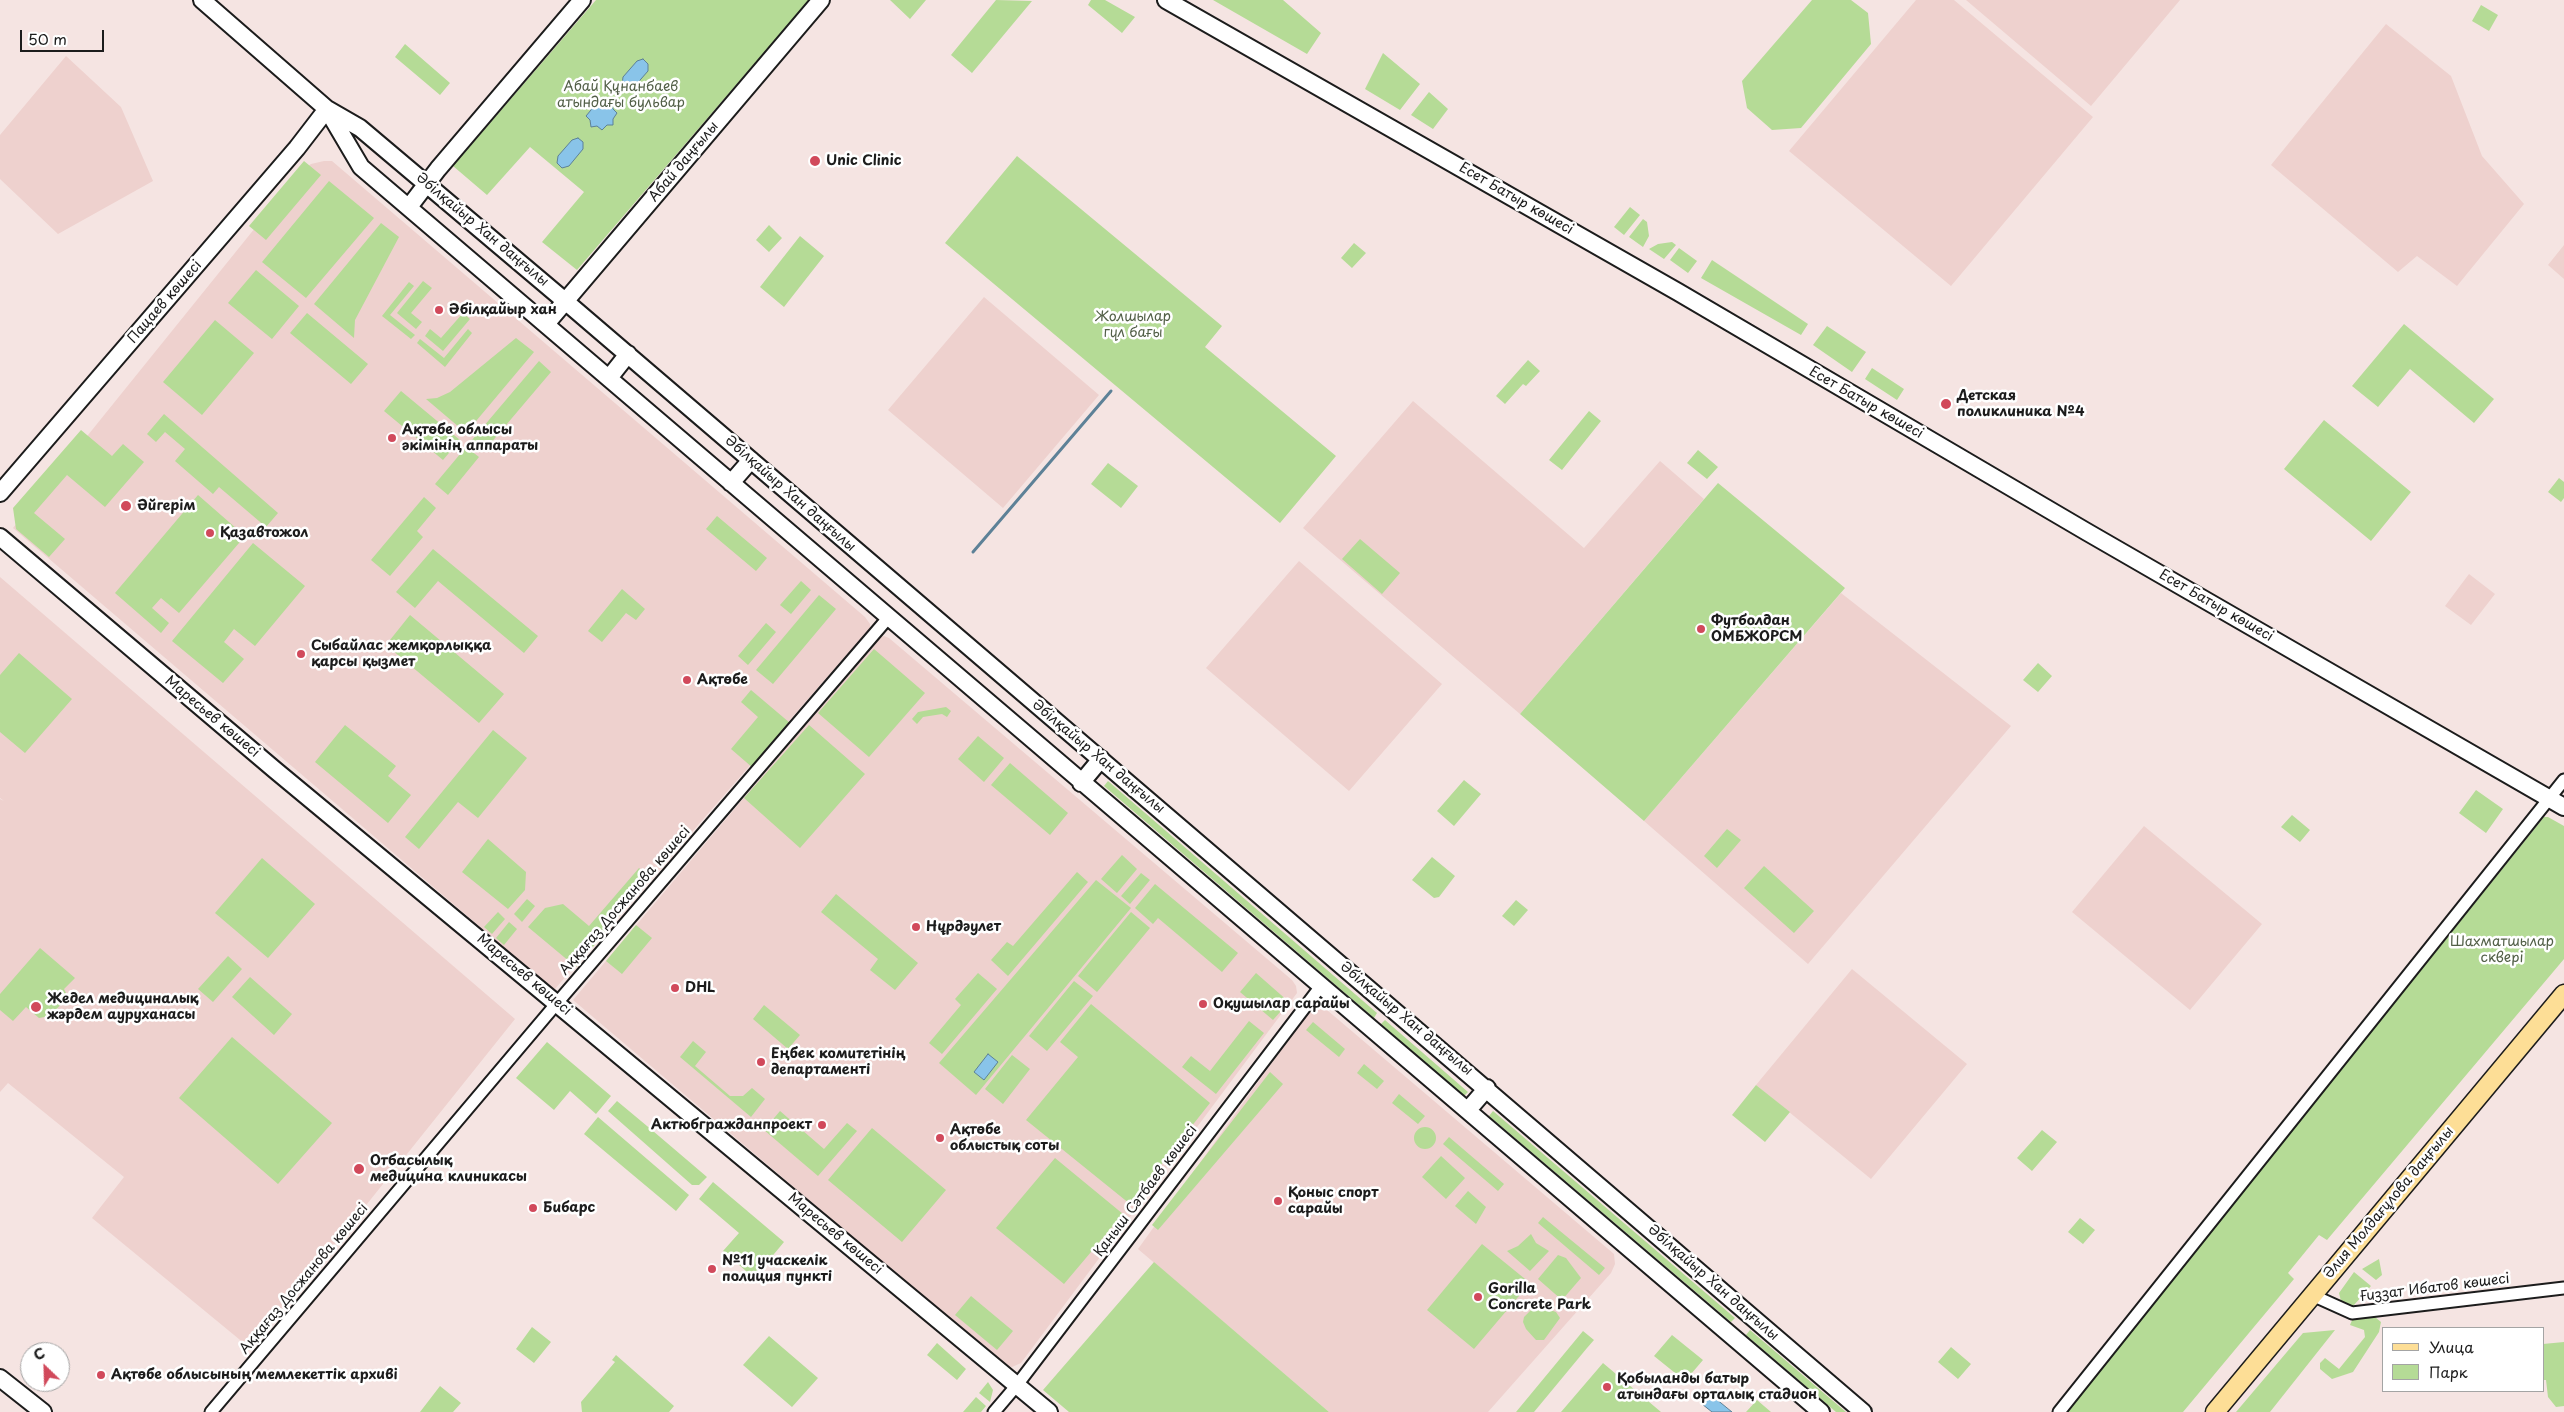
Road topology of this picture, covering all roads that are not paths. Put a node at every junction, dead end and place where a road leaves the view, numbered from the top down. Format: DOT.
graph roads {
  1 [pos="202,0"];
  2 [pos="582,0"];
  3 [pos="822,0"];
  4 [pos="1166,0"];
  5 [pos="327,109"];
  6 [pos="428,184"];
  7 [pos="409,207"];
  8 [pos="566,300"];
  9 [pos="546,324"];
  10 [pos="628,354"];
  11 [pos="608,378"];
  12 [pos="751,460"];
  13 [pos="731,483"];
  14 [pos="0,493"];
  15 [pos="0,537"];
  16 [pos="888,618"];
  17 [pos="1101,759"];
  18 [pos="2564,780"];
  19 [pos="1081,782"];
  20 [pos="2549,799"];
  21 [pos="2564,808"];
  22 [pos="1321,986"];
  23 [pos="2564,994"];
  24 [pos="557,1003"];
  25 [pos="1487,1088"];
  26 [pos="1468,1110"];
  27 [pos="2564,1288"];
  28 [pos="2312,1295"];
  29 [pos="0,1378"];
  30 [pos="1017,1385"];
  31 [pos="43,1412"];
  32 [pos="211,1412"];
  33 [pos="994,1412"];
  34 [pos="1048,1412"];
  35 [pos="1821,1412"];
  36 [pos="1863,1412"];
  37 [pos="2059,1412"];
  38 [pos="2215,1412"];
  1 -- 5 [label="main road, Әбілқайыр Хан даңғылы"];
  2 -- 6 [label="main road"];
  3 -- 8 [label="main road, Абай даңғылы"];
  4 -- 20 [label="main road, Есет Батыр көшесі"];
  5 -- 6 [label="main road, Әбілқайыр Хан даңғылы"];
  5 -- 7 [label="main road, Әбілқайыр Хан даңғылы"];
  5 -- 14 [label="main road, Пацаев көшесі"];
  6 -- 7 [label="main road"];
  6 -- 8 [label="main road, Әбілқайыр Хан даңғылы"];
  7 -- 9 [label="main road, Әбілқайыр Хан даңғылы"];
  8 -- 9 [label="main road, Абай даңғылы"];
  8 -- 10 [label="main road, Әбілқайыр Хан даңғылы"];
  9 -- 11 [label="main road, Әбілқайыр Хан даңғылы"];
  10 -- 11 [label="main road"];
  10 -- 12 [label="main road, Әбілқайыр Хан даңғылы"];
  11 -- 13 [label="main road, Әбілқайыр Хан даңғылы"];
  12 -- 13 [label="main road"];
  12 -- 17 [label="main road, Әбілқайыр Хан даңғылы"];
  13 -- 16 [label="main road, Әбілқайыр Хан даңғылы"];
  15 -- 24 [label="main road, Маресьев көшесі"];
  16 -- 19 [label="main road, Әбілқайыр Хан даңғылы"];
  16 -- 24 [label="street, Аққағаз Досжанова көшесі"];
  17 -- 19 [label="main road"];
  17 -- 25 [label="main road, Әбілқайыр Хан даңғылы"];
  18 -- 20 [label="street"];
  19 -- 22 [label="main road, Әбілқайыр Хан даңғылы"];
  20 -- 21 [label="main road, Есет Батыр көшесі"];
  20 -- 37 [label="street"];
  22 -- 26 [label="main road, Әбілқайыр Хан даңғылы"];
  22 -- 30 [label="street, Қаныш Сәтбаев көшесі"];
  23 -- 28 [label="main road, Әлия Молдағұлова даңғылы"];
  24 -- 30 [label="main road, Маресьев көшесі"];
  24 -- 32 [label="street, Аққағаз Досжанова көшесі"];
  25 -- 26 [label="main road"];
  25 -- 36 [label="main road, Әбілқайыр Хан даңғылы"];
  26 -- 35 [label="main road, Әбілқайыр Хан даңғылы"];
  27 -- 28 [label="street, Ғиззат Ибатов көшесі"];
  28 -- 38 [label="main road, Әлия Молдағұлова даңғылы"];
  29 -- 31 [label="main road"];
  30 -- 33 [label="street, Қаныш Сәтбаев көшесі"];
  30 -- 34 [label="main road, Маресьев көшесі"];
}
